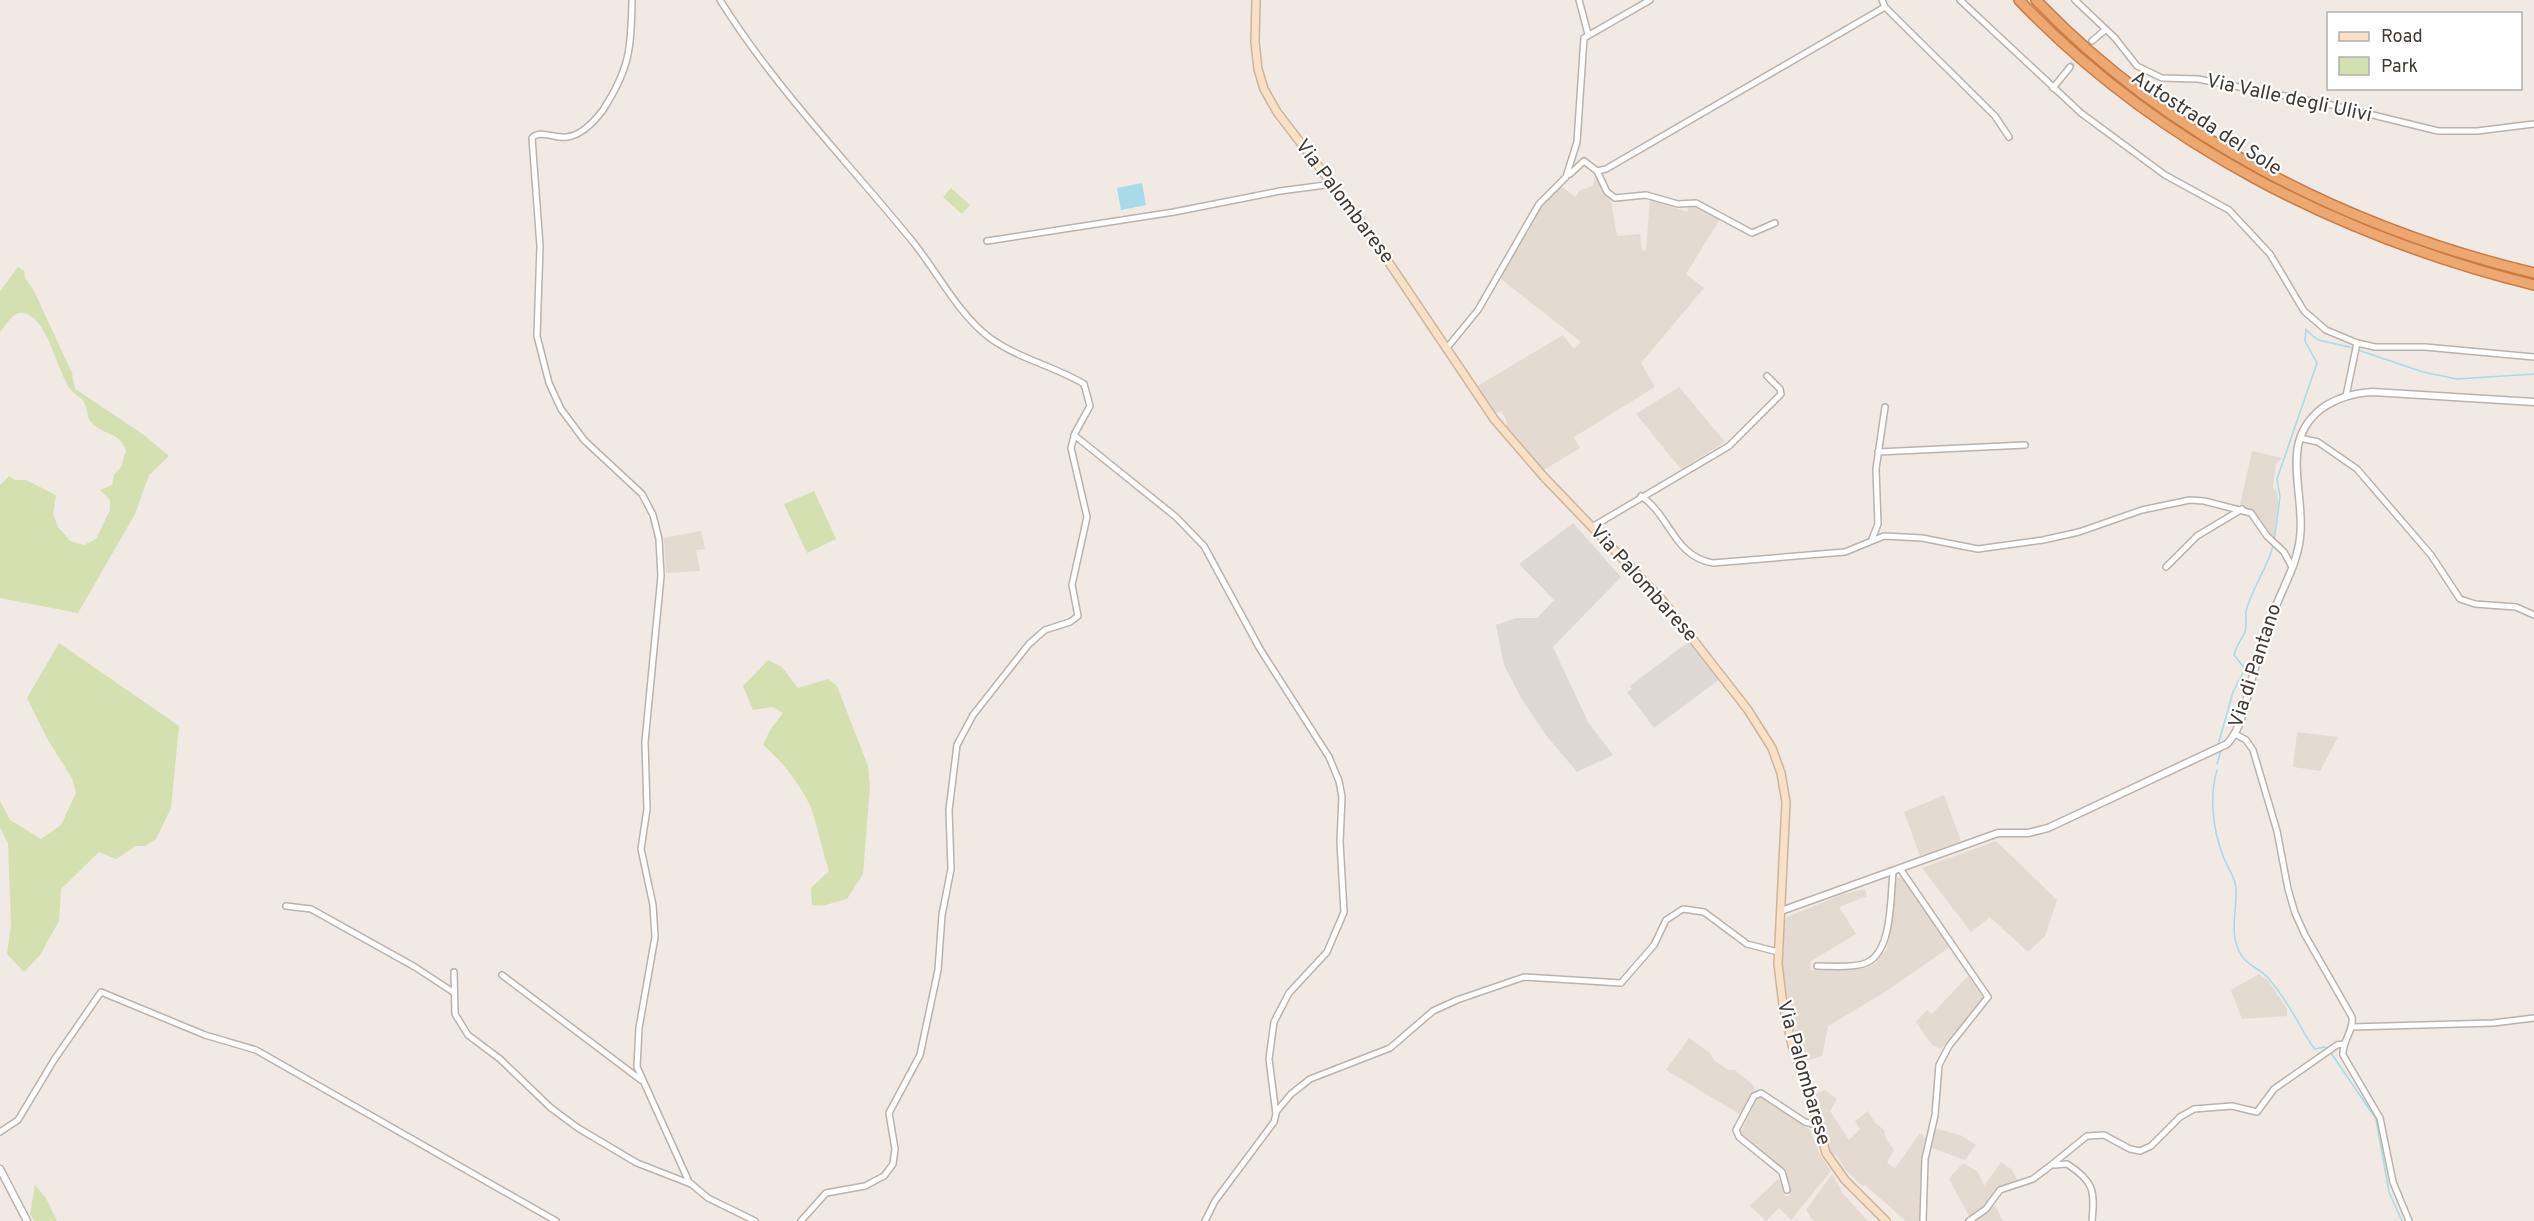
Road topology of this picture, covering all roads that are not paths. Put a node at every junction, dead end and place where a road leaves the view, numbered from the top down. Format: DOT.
graph roads {
  1 [pos="632,0"];
  2 [pos="720,0"];
  3 [pos="1256,0"];
  4 [pos="1579,0"];
  5 [pos="1650,0"];
  6 [pos="1881,0"];
  7 [pos="1960,0"];
  8 [pos="2019,0"];
  9 [pos="2036,0"];
  10 [pos="2075,0"];
  11 [pos="1886,7"];
  12 [pos="2105,30"];
  13 [pos="1588,34"];
  14 [pos="2092,41"];
  15 [pos="2070,67"];
  16 [pos="2053,88"];
  17 [pos="2534,124"];
  18 [pos="2009,137"];
  19 [pos="1597,171"];
  20 [pos="1566,177"];
  21 [pos="1333,184"];
  22 [pos="1775,223"];
  23 [pos="987,241"];
  24 [pos="2534,273"];
  25 [pos="2534,285"];
  26 [pos="2357,344"];
  27 [pos="1446,349"];
  28 [pos="2534,357"];
  29 [pos="1767,376"];
  30 [pos="2346,396"];
  31 [pos="2534,402"];
  32 [pos="1885,407"];
  33 [pos="1074,435"];
  34 [pos="2300,438"];
  35 [pos="2025,445"];
  36 [pos="1878,452"];
  37 [pos="1641,496"];
  38 [pos="2242,509"];
  39 [pos="1592,527"];
  40 [pos="1872,539"];
  41 [pos="2166,567"];
  42 [pos="2292,567"];
  43 [pos="2534,615"];
  44 [pos="2235,734"];
  45 [pos="1901,870"];
  46 [pos="1893,873"];
  47 [pos="285,906"];
  48 [pos="1781,911"];
  49 [pos="1778,952"];
  50 [pos="1817,966"];
  51 [pos="454,972"];
  52 [pos="502,975"];
  53 [pos="453,992"];
  54 [pos="2534,1018"];
  55 [pos="2352,1027"];
  56 [pos="2343,1044"];
  57 [pos="642,1081"];
  58 [pos="1275,1112"];
  59 [pos="1817,1125"];
  60 [pos="0,1131"];
  61 [pos="0,1169"];
  62 [pos="2045,1170"];
  63 [pos="691,1184"];
  64 [pos="1787,1190"];
  65 [pos="27,1221"];
  66 [pos="556,1221"];
  67 [pos="755,1221"];
  68 [pos="801,1221"];
  69 [pos="1205,1221"];
  70 [pos="1886,1221"];
  71 [pos="1923,1221"];
  72 [pos="1969,1221"];
  73 [pos="2092,1221"];
  74 [pos="2409,1221"];
  1 -- 57 [label="street"];
  2 -- 33 [label="street"];
  3 -- 21 [label="main road, Via Palombarese"];
  4 -- 13 [label="street"];
  5 -- 13 [label="street"];
  6 -- 11 [label="street"];
  7 -- 16 [label="street"];
  8 -- 25 [label="highway, Autostrada del Sole"];
  9 -- 24 [label="highway, Autostrada del Sole"];
  10 -- 12 [label="street, Via Valle degli Ulivi"];
  11 -- 18 [label="street"];
  11 -- 19 [label="street"];
  12 -- 14 [label="street"];
  12 -- 17 [label="street, Via Valle degli Ulivi"];
  13 -- 20 [label="street"];
  15 -- 16 [label="street"];
  16 -- 26 [label="street"];
  19 -- 20 [label="street"];
  19 -- 22 [label="street"];
  20 -- 27 [label="street"];
  21 -- 23 [label="street"];
  21 -- 27 [label="main road, Via Palombarese"];
  26 -- 28 [label="street"];
  26 -- 30 [label="street"];
  27 -- 39 [label="main road, Via Palombarese"];
  29 -- 37 [label="street"];
  30 -- 31 [label="street, Via di Pantano"];
  30 -- 34 [label="street, Via di Pantano"];
  32 -- 36 [label="street"];
  33 -- 58 [label="street"];
  33 -- 68 [label="street"];
  34 -- 42 [label="street, Via di Pantano"];
  34 -- 43 [label="street"];
  35 -- 36 [label="street"];
  36 -- 40 [label="street"];
  37 -- 39 [label="street"];
  37 -- 40 [label="street"];
  38 -- 40 [label="street"];
  38 -- 41 [label="street"];
  38 -- 42 [label="street"];
  39 -- 48 [label="main road, Via Palombarese"];
  42 -- 44 [label="street, Via di Pantano"];
  44 -- 45 [label="street, Via di Pantano"];
  44 -- 55 [label="street"];
  45 -- 46 [label="street, Via di Pantano"];
  45 -- 71 [label="street"];
  46 -- 48 [label="street, Via di Pantano"];
  46 -- 50 [label="street"];
  47 -- 53 [label="street"];
  48 -- 49 [label="main road, Via Palombarese"];
  49 -- 58 [label="street"];
  49 -- 59 [label="main road, Via Palombarese"];
  51 -- 53 [label="street"];
  52 -- 57 [label="street"];
  53 -- 63 [label="street"];
  54 -- 55 [label="street"];
  55 -- 56 [label="street"];
  56 -- 62 [label="street"];
  56 -- 74 [label="street"];
  57 -- 63 [label="street"];
  58 -- 69 [label="street"];
  59 -- 64 [label="street"];
  59 -- 70 [label="main road, Via Palombarese"];
  60 -- 66 [label="street"];
  61 -- 65 [label="street"];
  62 -- 72 [label="street"];
  62 -- 73 [label="street"];
  63 -- 67 [label="street"];
}
